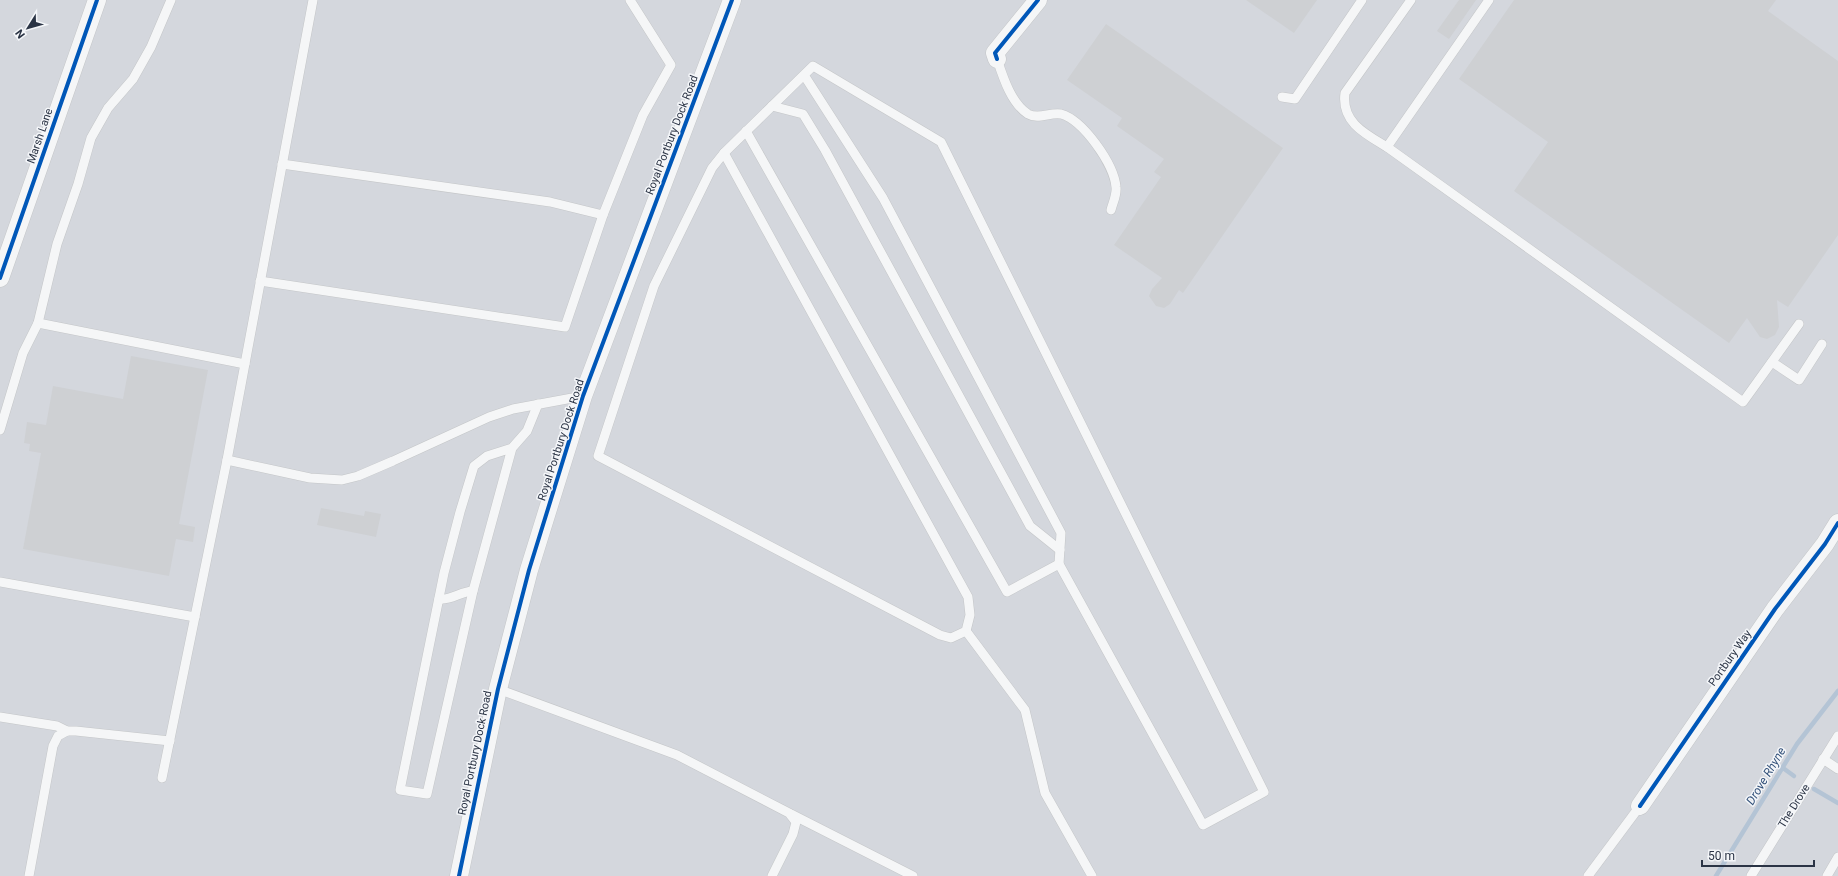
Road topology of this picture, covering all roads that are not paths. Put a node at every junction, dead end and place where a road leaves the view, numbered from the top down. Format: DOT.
graph roads {
  1 [pos="97,0"];
  2 [pos="171,0"];
  3 [pos="313,0"];
  4 [pos="630,0"];
  5 [pos="732,0"];
  6 [pos="1038,0"];
  7 [pos="1362,0"];
  8 [pos="1412,0"];
  9 [pos="1489,0"];
  10 [pos="997,59"];
  11 [pos="804,75"];
  12 [pos="1282,97"];
  13 [pos="772,106"];
  14 [pos="746,131"];
  15 [pos="1387,147"];
  16 [pos="724,153"];
  17 [pos="282,164"];
  18 [pos="1111,210"];
  19 [pos="603,215"];
  20 [pos="0,278"];
  21 [pos="260,281"];
  22 [pos="38,323"];
  23 [pos="1799,324"];
  24 [pos="1822,344"];
  25 [pos="1772,362"];
  26 [pos="245,364"];
  27 [pos="583,396"];
  28 [pos="538,404"];
  29 [pos="0,430"];
  30 [pos="512,448"];
  31 [pos="227,460"];
  32 [pos="1838,523"];
  33 [pos="1060,550"];
  34 [pos="1059,564"];
  35 [pos="0,582"];
  36 [pos="473,591"];
  37 [pos="439,599"];
  38 [pos="195,617"];
  39 [pos="966,631"];
  40 [pos="498,689"];
  41 [pos="0,717"];
  42 [pos="67,731"];
  43 [pos="1838,736"];
  44 [pos="170,741"];
  45 [pos="1823,759"];
  46 [pos="1838,770"];
  47 [pos="162,778"];
  48 [pos="1640,806"];
  49 [pos="789,813"];
  50 [pos="1838,858"];
  51 [pos="30,876"];
  52 [pos="459,876"];
  53 [pos="772,876"];
  54 [pos="912,876"];
  55 [pos="1092,876"];
  56 [pos="1588,876"];
  57 [pos="1751,876"];
  58 [pos="1827,876"];
  1 -- 20 [label="street, Marsh Lane"];
  2 -- 22 [label="lane"];
  3 -- 17 [label="lane"];
  4 -- 19 [label="lane"];
  5 -- 27 [label="street, Royal Portbury Dock Road"];
  6 -- 10 [label="street"];
  7 -- 12 [label="lane"];
  8 -- 15 [label="lane"];
  9 -- 15 [label="lane"];
  10 -- 18 [label="lane"];
  11 -- 13 [label="lane"];
  11 -- 33 [label="lane"];
  11 -- 34 [label="lane"];
  13 -- 14 [label="lane"];
  13 -- 33 [label="lane"];
  14 -- 16 [label="lane"];
  14 -- 34 [label="lane"];
  15 -- 25 [label="lane"];
  16 -- 39 [label="lane"];
  16 -- 39 [label="lane"];
  17 -- 19 [label="lane"];
  17 -- 21 [label="lane"];
  19 -- 21 [label="lane"];
  21 -- 26 [label="lane"];
  22 -- 26 [label="lane"];
  22 -- 29 [label="lane"];
  23 -- 25 [label="lane"];
  24 -- 25 [label="lane"];
  26 -- 31 [label="lane"];
  27 -- 28 [label="lane"];
  27 -- 40 [label="street, Royal Portbury Dock Road"];
  28 -- 30 [label="lane"];
  28 -- 31 [label="lane"];
  30 -- 36 [label="lane"];
  30 -- 37 [label="lane"];
  31 -- 38 [label="lane"];
  32 -- 48 [label="street, Portbury Way"];
  33 -- 34 [label="lane"];
  35 -- 38 [label="lane"];
  36 -- 37 [label="lane"];
  36 -- 37 [label="lane"];
  38 -- 44 [label="lane"];
  39 -- 55 [label="lane"];
  40 -- 49 [label="lane"];
  40 -- 52 [label="street, Royal Portbury Dock Road"];
  41 -- 42 [label="lane"];
  42 -- 44 [label="lane"];
  42 -- 51 [label="lane"];
  43 -- 45 [label="lane, The Drove"];
  44 -- 47 [label="lane"];
  45 -- 46 [label="lane"];
  45 -- 57 [label="lane, The Drove"];
  48 -- 56 [label="lane"];
  49 -- 53 [label="lane"];
  49 -- 54 [label="lane"];
  50 -- 58 [label="lane"];
}
